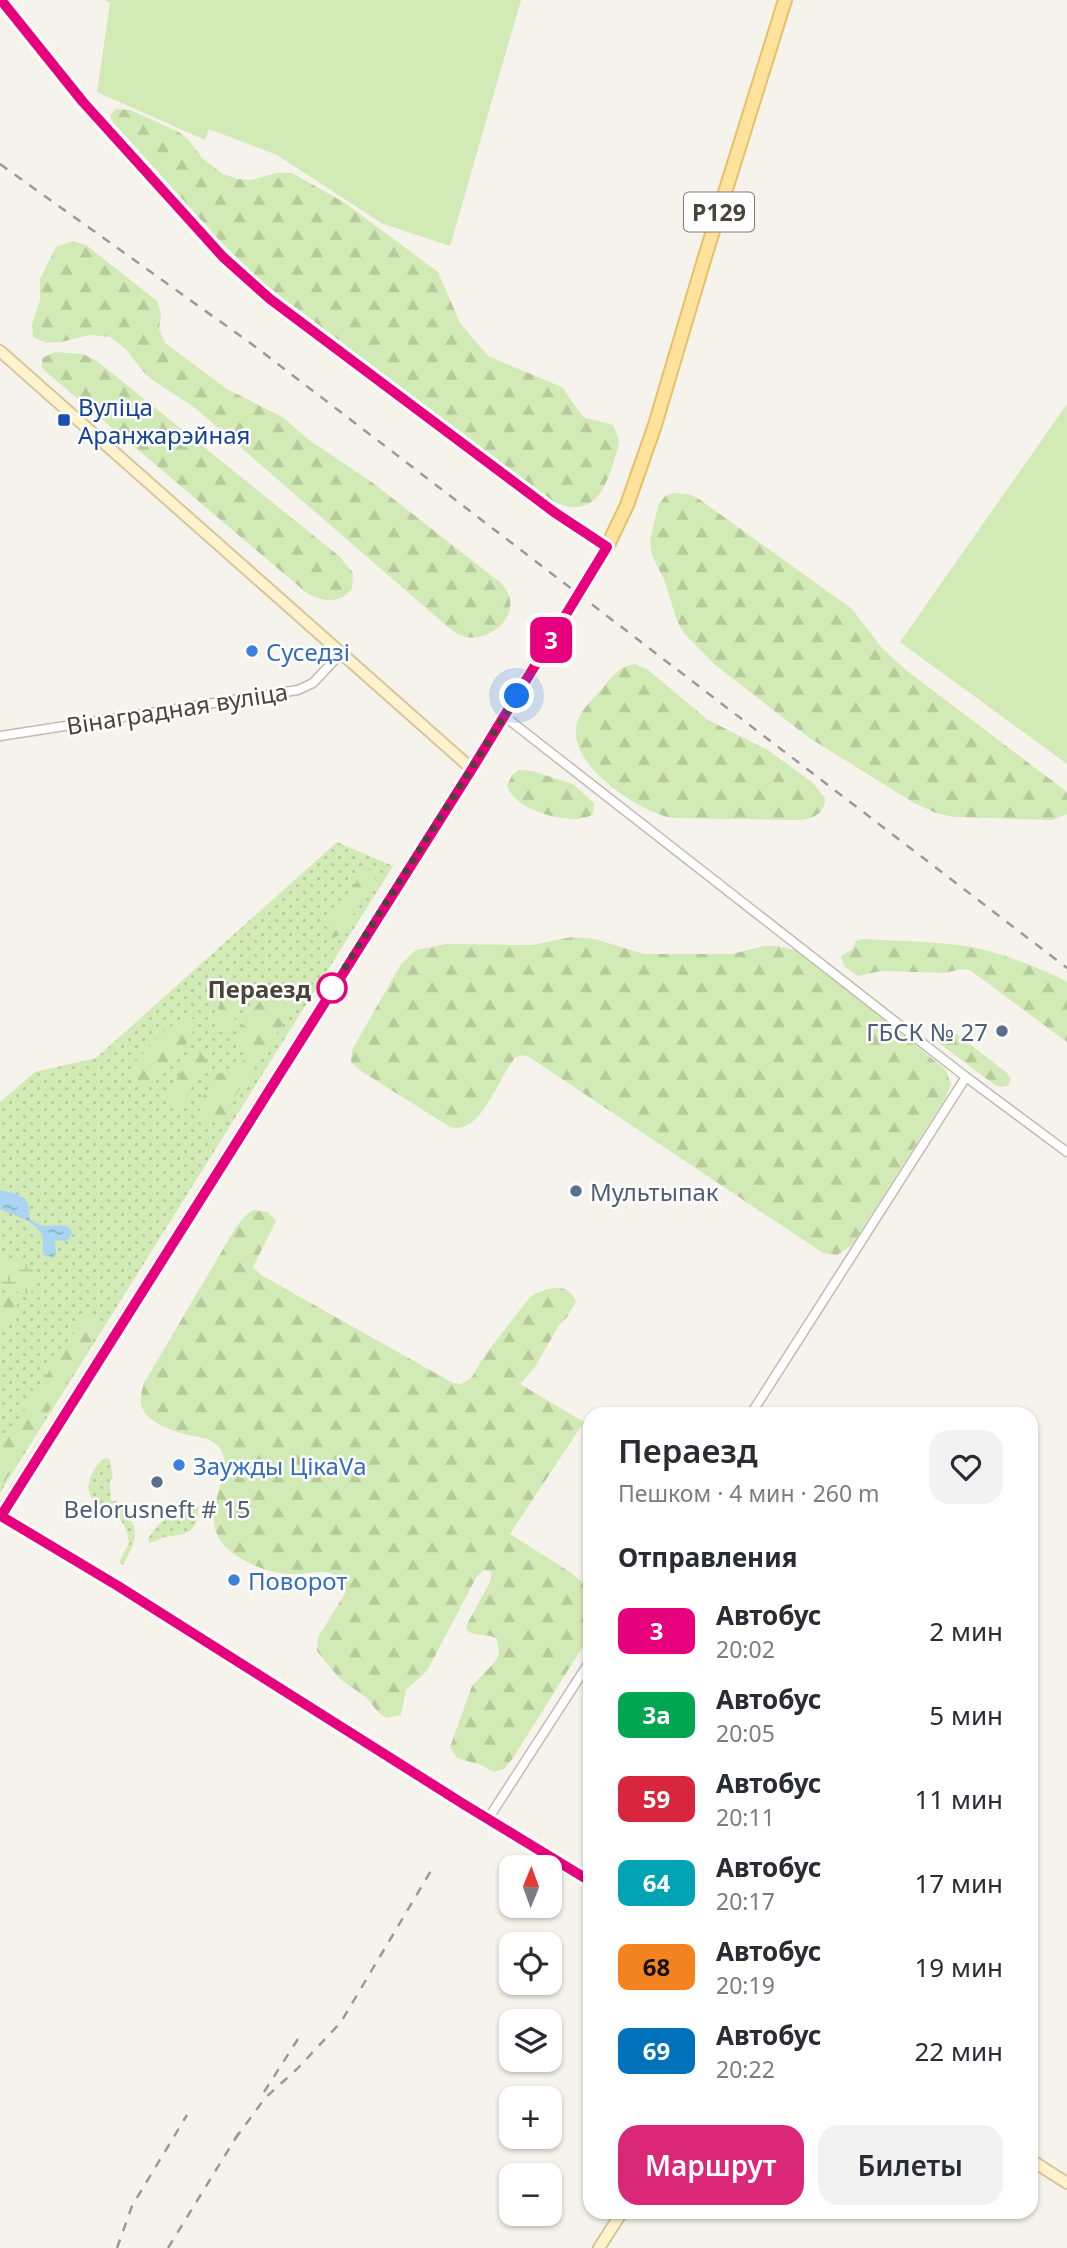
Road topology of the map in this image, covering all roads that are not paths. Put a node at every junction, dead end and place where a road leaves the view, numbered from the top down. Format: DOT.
graph roads {
  1 [pos="1,0"];
  2 [pos="785,0"];
  3 [pos="0,351"];
  4 [pos="12,360"];
  5 [pos="0,364"];
  6 [pos="607,547"];
  7 [pos="341,653"];
  8 [pos="504,716"];
  9 [pos="0,736"];
  10 [pos="472,769"];
  11 [pos="966,1077"];
  12 [pos="1067,1152"];
  13 [pos="755,1407"];
  14 [pos="1,1516"];
  15 [pos="583,1672"];
  16 [pos="488,1819"];
  17 [pos="583,1877"];
  18 [pos="1038,2164"];
  19 [pos="1067,2183"];
  20 [pos="618,2219"];
  21 [pos="599,2248"];
  1 -- 6 [label="street"];
  2 -- 6 [label="main road, Р129"];
  3 -- 4 [label="street"];
  4 -- 5 [label="street"];
  4 -- 7 [label="street"];
  6 -- 8 [label="main road, Р129"];
  7 -- 9 [label="street, Вінаградная вуліца"];
  7 -- 10 [label="street"];
  8 -- 10 [label="main road, Р129"];
  8 -- 11 [label="street"];
  10 -- 14 [label="main road, Р129"];
  11 -- 12 [label="street"];
  11 -- 13 [label="street"];
  14 -- 16 [label="street"];
  15 -- 16 [label="street"];
  16 -- 17 [label="street"];
  18 -- 19 [label="street"];
  20 -- 21 [label="street"];
}
